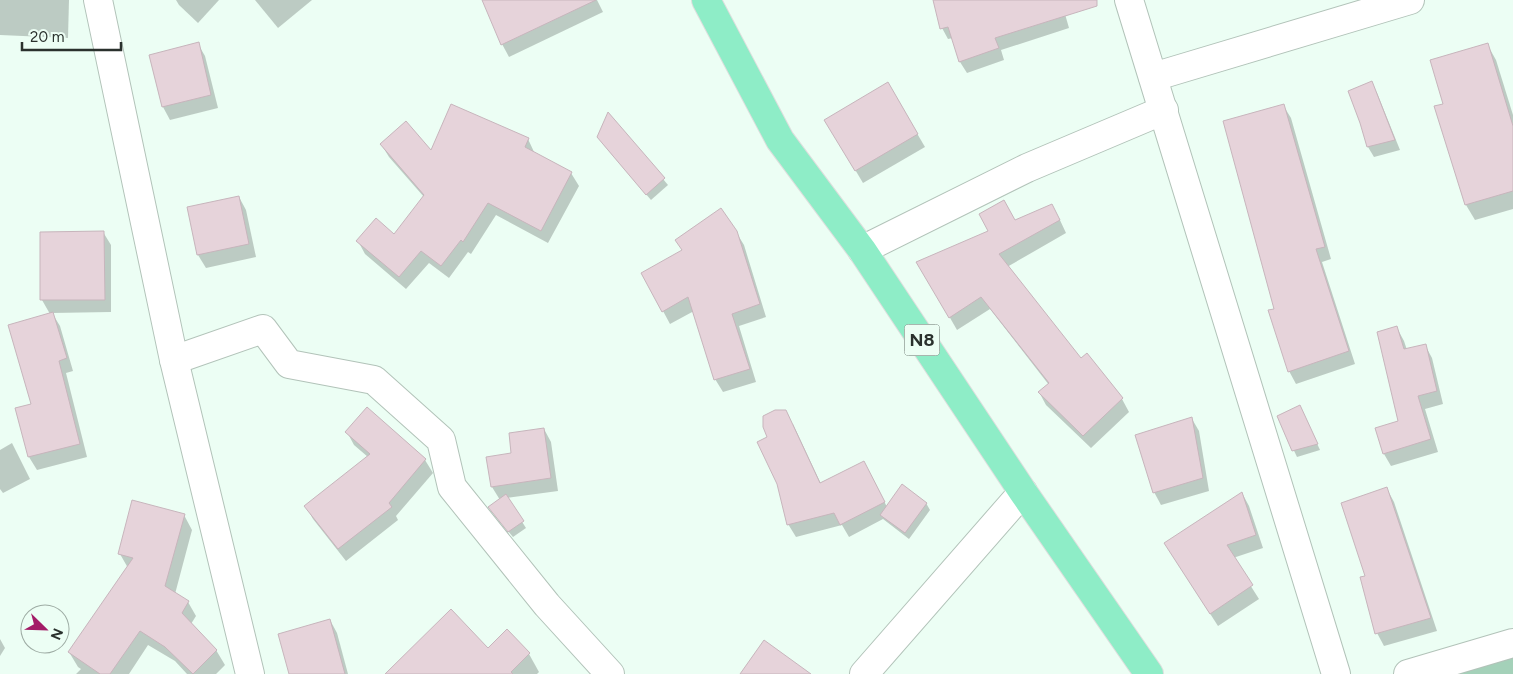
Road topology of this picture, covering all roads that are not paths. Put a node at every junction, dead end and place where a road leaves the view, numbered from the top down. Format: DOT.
graph roads {
  1 [pos="98,0"];
  2 [pos="706,0"];
  3 [pos="1129,0"];
  4 [pos="1410,0"];
  5 [pos="1153,77"];
  6 [pos="1164,110"];
  7 [pos="862,250"];
  8 [pos="174,360"];
  9 [pos="1023,492"];
  10 [pos="1513,643"];
  11 [pos="250,674"];
  12 [pos="610,674"];
  13 [pos="864,674"];
  14 [pos="1149,674"];
  15 [pos="1336,674"];
  16 [pos="1408,674"];
  1 -- 8 [label="street"];
  2 -- 7 [label="main road, N8"];
  3 -- 5 [label="street"];
  4 -- 5 [label="street"];
  5 -- 6 [label="street"];
  6 -- 7 [label="street"];
  6 -- 15 [label="street"];
  7 -- 9 [label="main road, N8"];
  8 -- 11 [label="street"];
  8 -- 12 [label="street"];
  9 -- 13 [label="street"];
  9 -- 14 [label="main road, N8"];
  10 -- 16 [label="street"];
}
